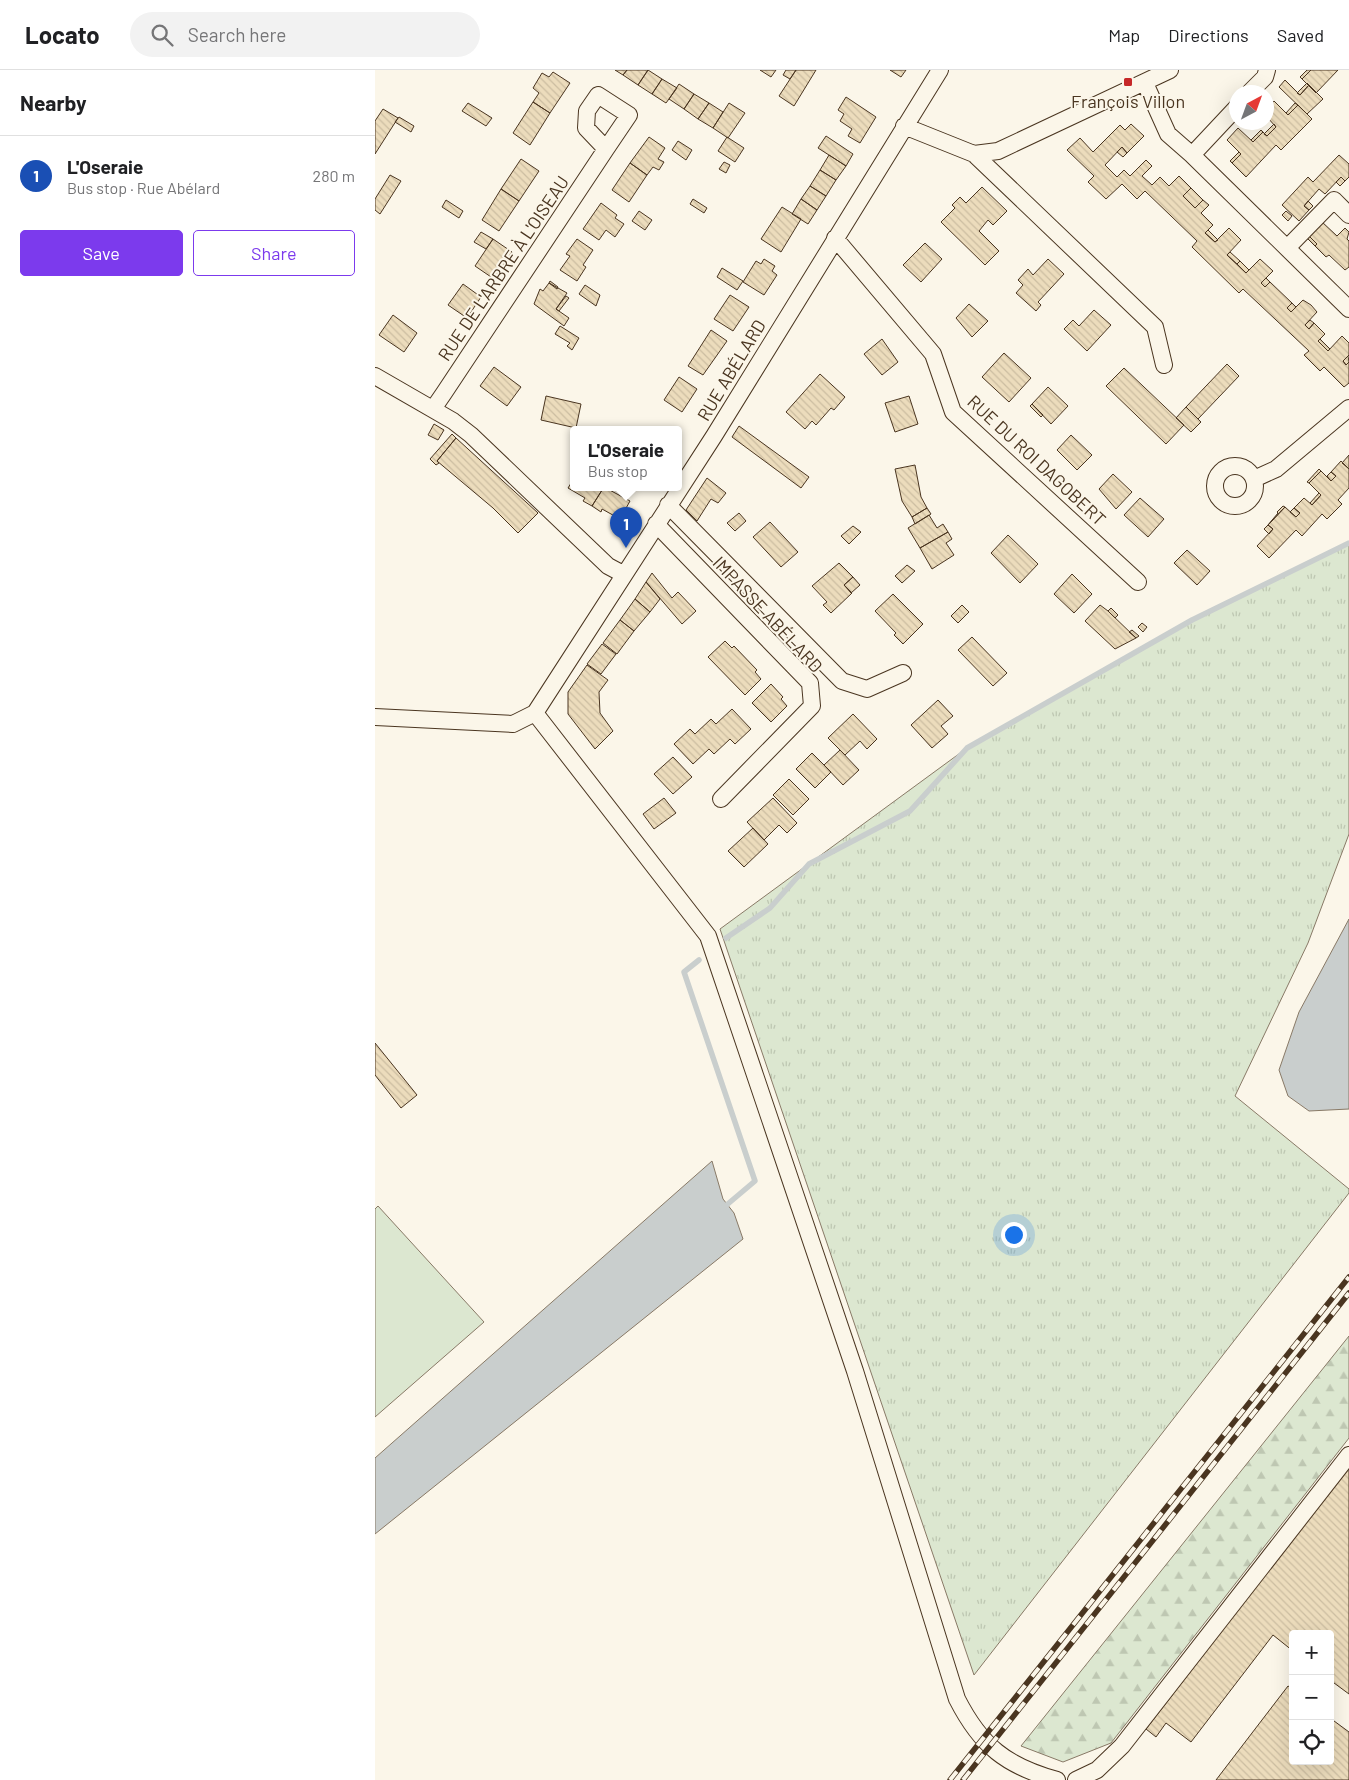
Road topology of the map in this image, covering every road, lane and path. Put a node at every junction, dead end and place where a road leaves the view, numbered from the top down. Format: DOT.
graph roads {
  1 [pos="940,70"];
  2 [pos="1170,70"];
  3 [pos="1267,70"];
  4 [pos="1145,83"];
  5 [pos="1257,85"];
  6 [pos="1229,116"];
  7 [pos="904,126"];
  8 [pos="606,149"];
  9 [pos="974,154"];
  10 [pos="1192,155"];
  11 [pos="1349,215"];
  12 [pos="835,238"];
  13 [pos="1287,248"];
  14 [pos="1349,308"];
  15 [pos="1164,364"];
  16 [pos="375,376"];
  17 [pos="1349,408"];
  18 [pos="433,409"];
  19 [pos="1254,479"];
  20 [pos="682,484"];
  21 [pos="677,491"];
  22 [pos="668,505"];
  23 [pos="656,524"];
  24 [pos="623,574"];
  25 [pos="1138,582"];
  26 [pos="903,673"];
  27 [pos="535,714"];
  28 [pos="375,717"];
  29 [pos="721,799"];
  30 [pos="1349,1455"];
  31 [pos="1057,1780"];
  32 [pos="1076,1780"];
  1 -- 7 [label="street, RUE ABÉLARD"];
  2 -- 4 [label="street"];
  3 -- 5 [label="street"];
  4 -- 9 [label="street"];
  4 -- 10 [label="street"];
  6 -- 10 [label="street"];
  7 -- 9 [label="street"];
  7 -- 12 [label="street, RUE ABÉLARD"];
  8 -- 18 [label="street, RUE DE L'ARBRE À L'OISEAU"];
  9 -- 15 [label="street"];
  10 -- 13 [label="street"];
  11 -- 13 [label="street"];
  12 -- 20 [label="street, RUE ABÉLARD"];
  12 -- 25 [label="street, RUE DU ROI DAGOBERT"];
  13 -- 14 [label="street"];
  16 -- 18 [label="street"];
  17 -- 19 [label="street"];
  18 -- 24 [label="street"];
  21 -- 22 [label="street, RUE ABÉLARD"];
  22 -- 23 [label="street, RUE ABÉLARD"];
  22 -- 26 [label="street"];
  23 -- 24 [label="street, RUE ABÉLARD"];
  23 -- 29 [label="street, IMPASSE ABÉLARD"];
  24 -- 27 [label="street, RUE ABÉLARD"];
  27 -- 28 [label="street"];
  27 -- 31 [label="street"];
  30 -- 32 [label="street"];
}
